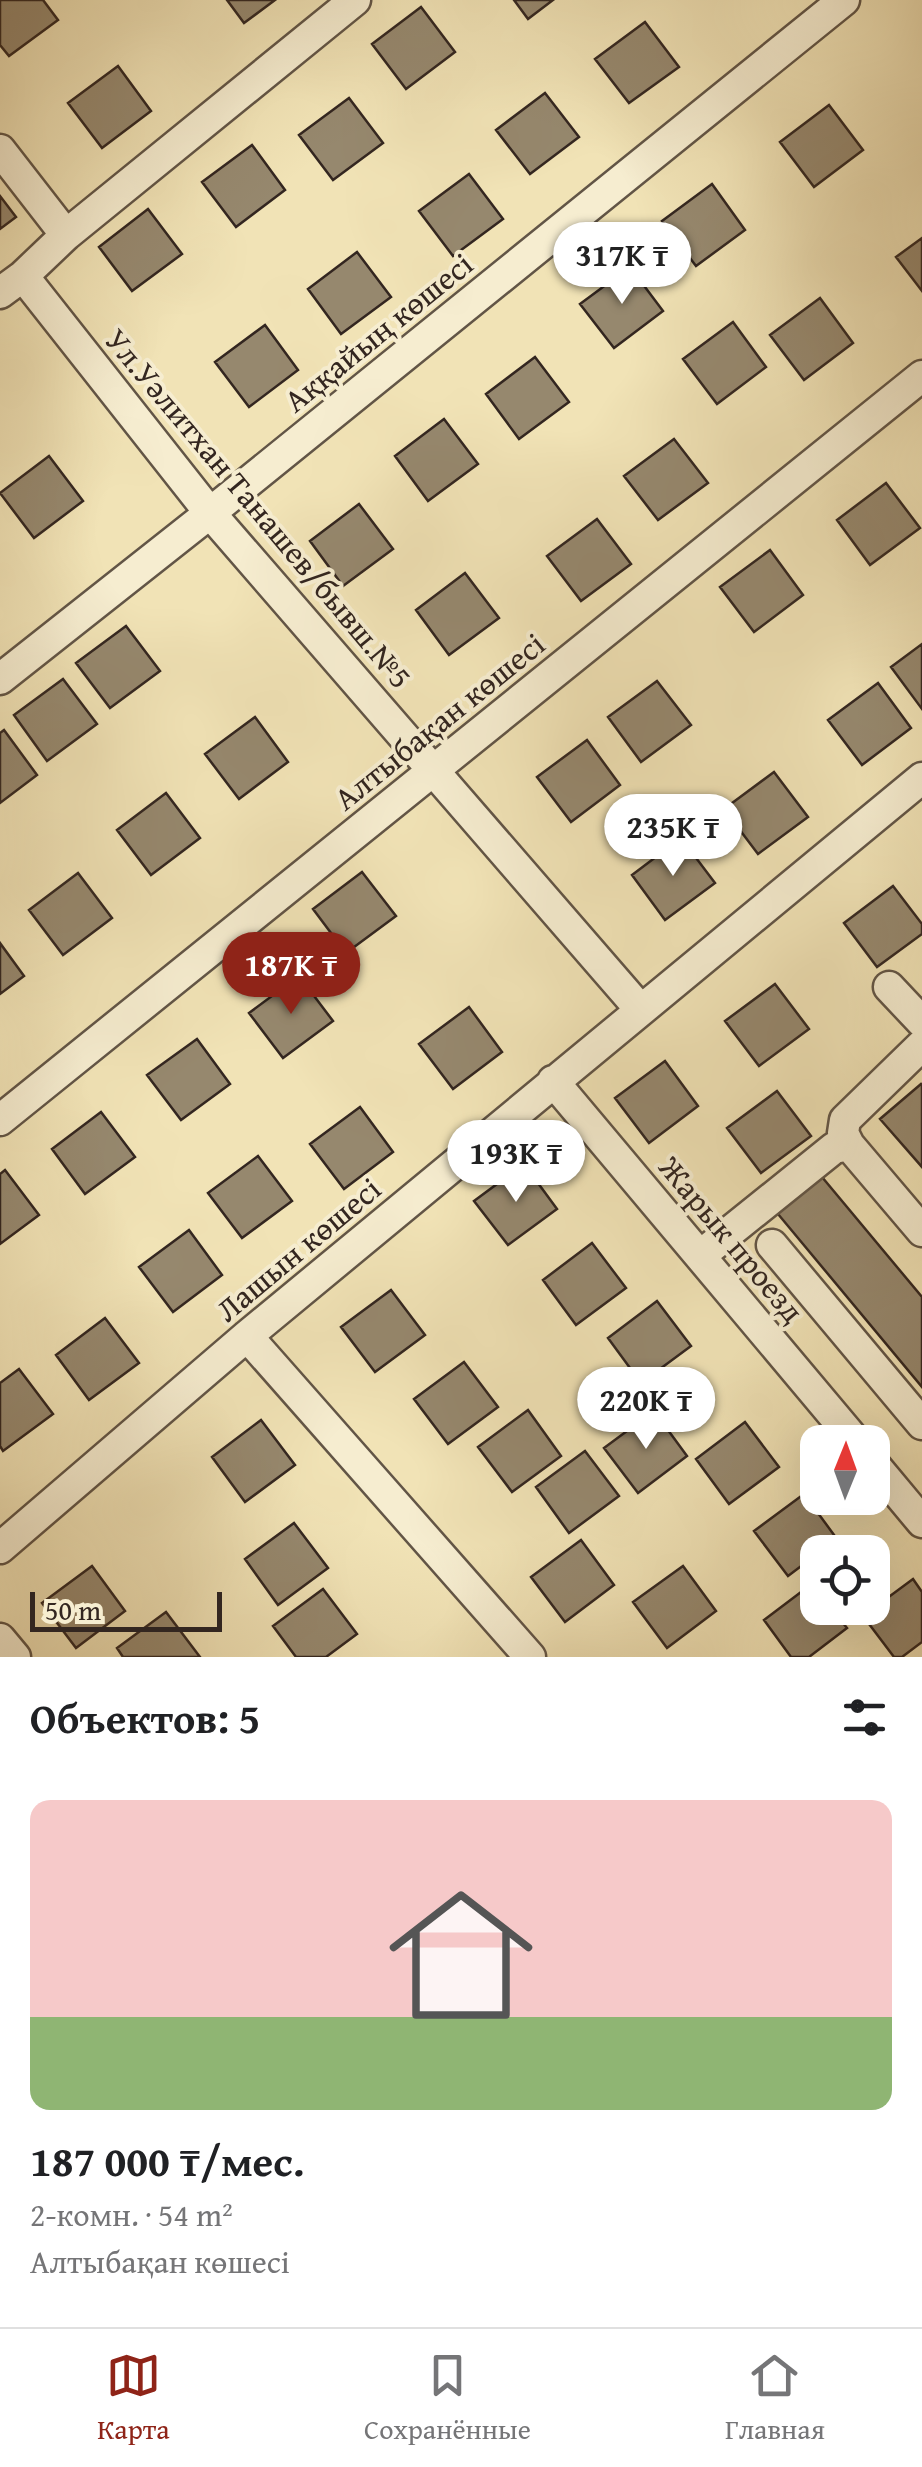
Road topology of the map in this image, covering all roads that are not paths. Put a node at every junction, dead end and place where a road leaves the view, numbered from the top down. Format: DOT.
graph roads {
  1 [pos="356,0"];
  2 [pos="844,0"];
  3 [pos="0,150"];
  4 [pos="66,235"];
  5 [pos="11,285"];
  6 [pos="922,376"];
  7 [pos="210,513"];
  8 [pos="0,679"];
  9 [pos="434,770"];
  10 [pos="922,778"];
  11 [pos="889,987"];
  12 [pos="640,1009"];
  13 [pos="922,1022"];
  14 [pos="922,1045"];
  15 [pos="554,1081"];
  16 [pos="0,1120"];
  17 [pos="849,1145"];
  18 [pos="922,1230"];
  19 [pos="772,1245"];
  20 [pos="701,1255"];
  21 [pos="247,1336"];
  22 [pos="922,1424"];
  23 [pos="842,1425"];
  24 [pos="890,1484"];
  25 [pos="922,1522"];
  26 [pos="0,1548"];
  27 [pos="0,1640"];
  28 [pos="15,1657"];
  29 [pos="530,1657"];
  1 -- 4 [label="street"];
  2 -- 7 [label="street, Аққайың көшесі"];
  3 -- 4 [label="street"];
  4 -- 5 [label="street"];
  5 -- 7 [label="street, Ул.Уәлитхан Танашев/бывш.№5"];
  6 -- 9 [label="street, Алтыбақан көшесі"];
  7 -- 8 [label="street, Аққайың көшесі"];
  7 -- 9 [label="street, Ул.Уәлитхан Танашев/бывш.№5"];
  9 -- 12 [label="street, Ул.Уәлитхан Танашев/бывш.№5"];
  9 -- 16 [label="street, Алтыбақан көшесі"];
  10 -- 12 [label="street, Лашын көшесі"];
  11 -- 13 [label="street"];
  12 -- 15 [label="street, Лашын көшесі"];
  14 -- 17 [label="street"];
  15 -- 20 [label="street, Жарык проезд"];
  15 -- 21 [label="street, Лашын көшесі"];
  17 -- 18 [label="street"];
  17 -- 20 [label="street"];
  19 -- 22 [label="street"];
  20 -- 23 [label="street, Жарык проезд"];
  21 -- 26 [label="street, Лашын көшесі"];
  21 -- 29 [label="street"];
  24 -- 25 [label="street"];
  27 -- 28 [label="street"];
}
